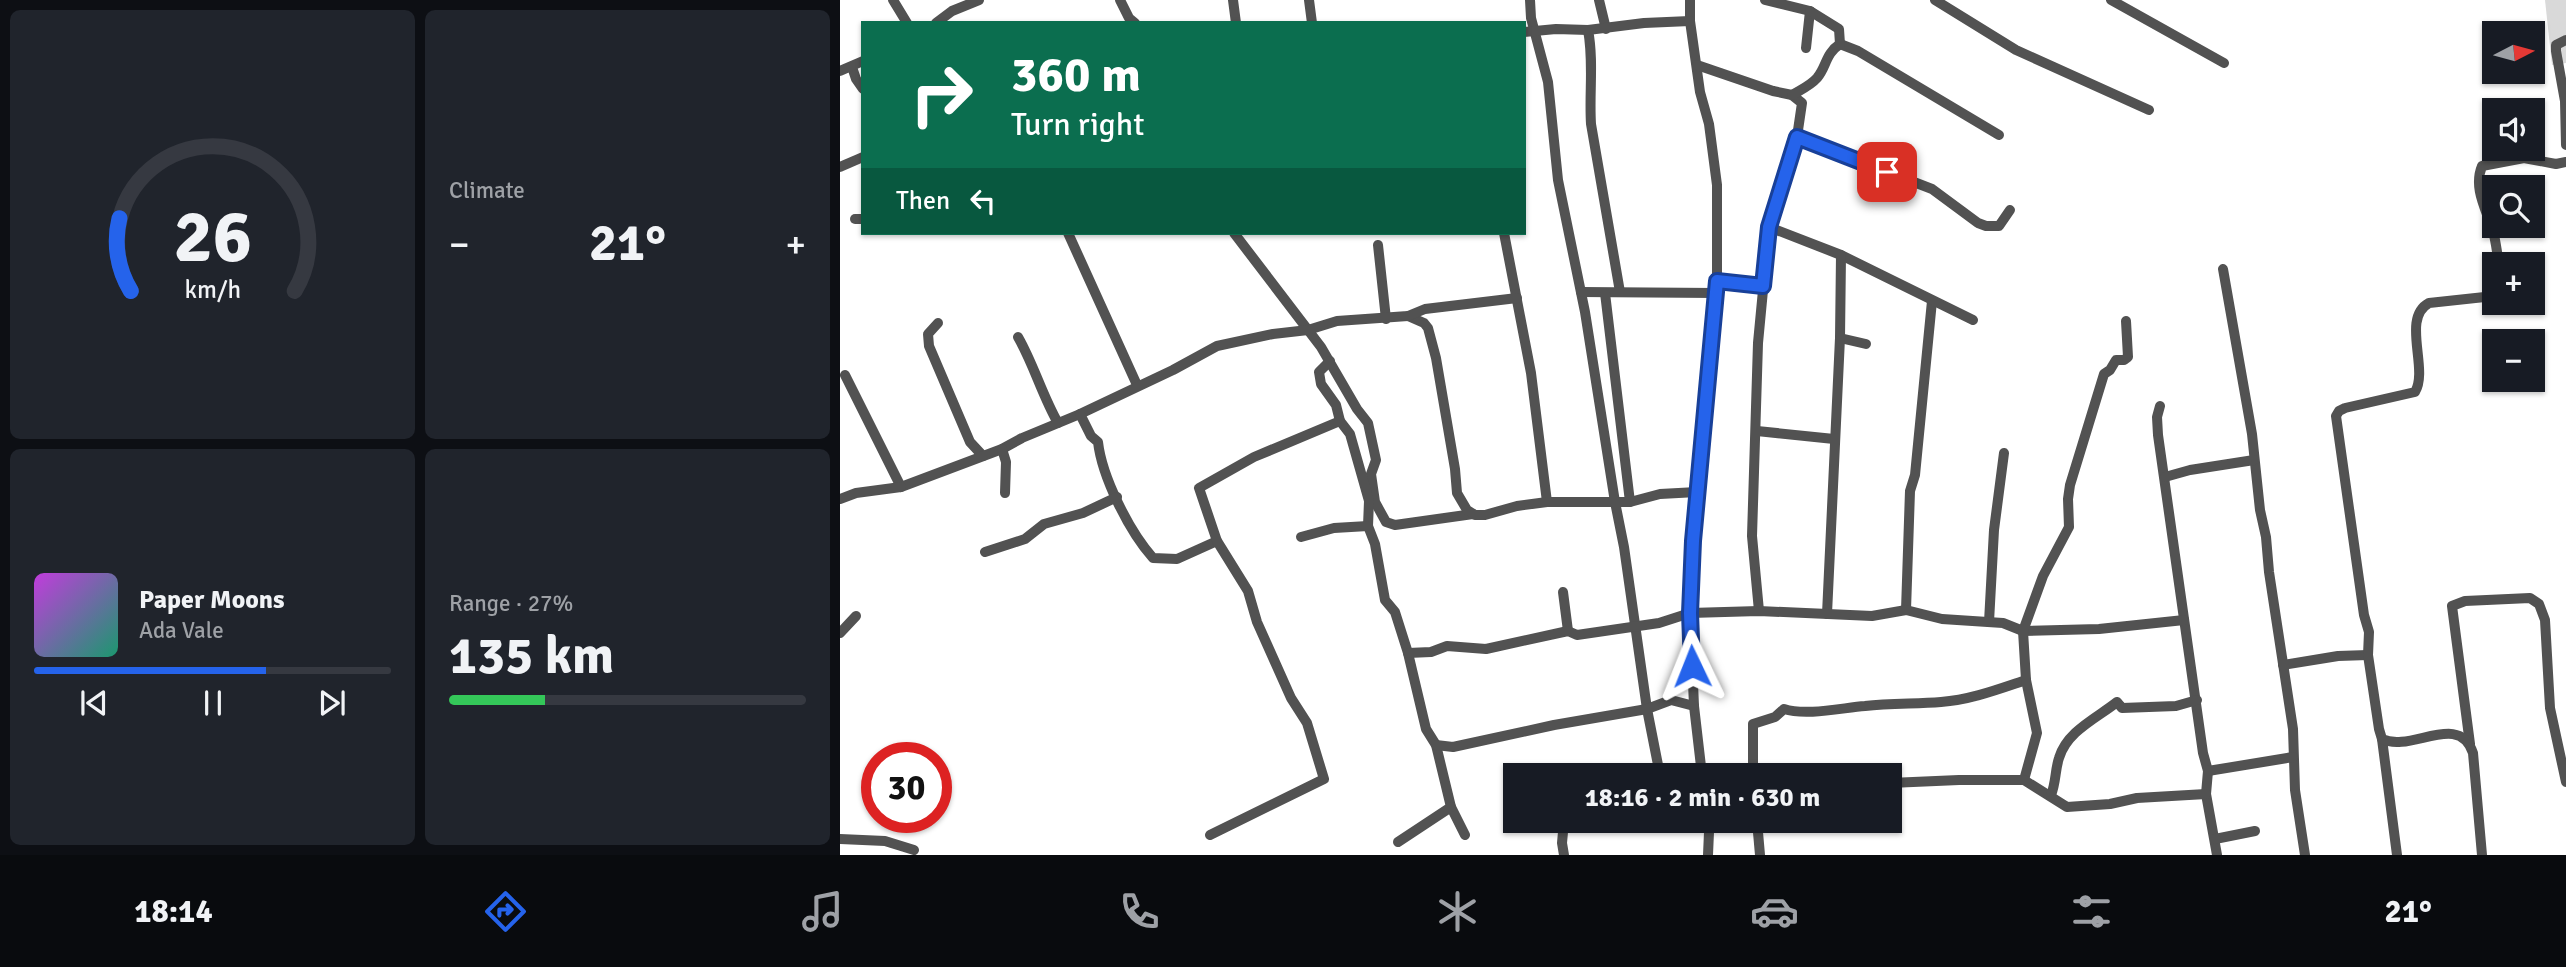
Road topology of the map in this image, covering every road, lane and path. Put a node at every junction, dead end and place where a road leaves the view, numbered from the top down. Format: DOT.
graph roads {
  1 [pos="893,0"];
  2 [pos="979,0"];
  3 [pos="1119,0"];
  4 [pos="1233,0"];
  5 [pos="1309,0"];
  6 [pos="1530,0"];
  7 [pos="1599,0"];
  8 [pos="1690,0"];
  9 [pos="1765,0"];
  10 [pos="1935,0"];
  11 [pos="2111,0"];
  12 [pos="1810,11"];
  13 [pos="906,21"];
  14 [pos="939,21"];
  15 [pos="1130,21"];
  16 [pos="1236,21"];
  17 [pos="1312,21"];
  18 [pos="1690,21"];
  19 [pos="1606,29"];
  20 [pos="1588,30"];
  21 [pos="1529,32"];
  22 [pos="2566,40"];
  23 [pos="1840,44"];
  24 [pos="1806,48"];
  25 [pos="861,62"];
  26 [pos="2224,63"];
  27 [pos="1697,65"];
  28 [pos="852,67"];
  29 [pos="840,71"];
  30 [pos="861,86"];
  31 [pos="1792,95"];
  32 [pos="2149,110"];
  33 [pos="1999,135"];
  34 [pos="1797,137"];
  35 [pos="2566,145"];
  36 [pos="861,158"];
  37 [pos="2566,162"];
  38 [pos="840,167"];
  39 [pos="2010,210"];
  40 [pos="1769,227"];
  41 [pos="1069,235"];
  42 [pos="1236,235"];
  43 [pos="1504,235"];
  44 [pos="1378,244"];
  45 [pos="2497,252"];
  46 [pos="1841,256"];
  47 [pos="2223,269"];
  48 [pos="1717,281"];
  49 [pos="1763,286"];
  50 [pos="1581,292"];
  51 [pos="1620,292"];
  52 [pos="1605,293"];
  53 [pos="1716,293"];
  54 [pos="2482,297"];
  55 [pos="1517,298"];
  56 [pos="1932,301"];
  57 [pos="1408,316"];
  58 [pos="1386,318"];
  59 [pos="1973,320"];
  60 [pos="2126,321"];
  61 [pos="938,323"];
  62 [pos="1308,330"];
  63 [pos="1018,337"];
  64 [pos="1840,338"];
  65 [pos="1866,344"];
  66 [pos="1330,361"];
  67 [pos="845,375"];
  68 [pos="1137,386"];
  69 [pos="2161,406"];
  70 [pos="1357,409"];
  71 [pos="1080,414"];
  72 [pos="1058,423"];
  73 [pos="1343,424"];
  74 [pos="1757,431"];
  75 [pos="1834,439"];
  76 [pos="1002,449"];
  77 [pos="2004,453"];
  78 [pos="983,456"];
  79 [pos="2254,460"];
  80 [pos="2165,477"];
  81 [pos="901,487"];
  82 [pos="1697,492"];
  83 [pos="1005,493"];
  84 [pos="1117,497"];
  85 [pos="840,499"];
  86 [pos="1547,502"];
  87 [pos="1615,502"];
  88 [pos="1630,502"];
  89 [pos="1474,514"];
  90 [pos="1395,525"];
  91 [pos="1369,528"];
  92 [pos="1301,537"];
  93 [pos="1217,541"];
  94 [pos="985,552"];
  95 [pos="1563,592"];
  96 [pos="1759,611"];
  97 [pos="1906,611"];
  98 [pos="1690,613"];
  99 [pos="1827,614"];
  100 [pos="856,616"];
  101 [pos="2184,620"];
  102 [pos="1989,622"];
  103 [pos="1635,625"];
  104 [pos="1568,631"];
  105 [pos="2023,631"];
  106 [pos="840,633"];
  107 [pos="1408,653"];
  108 [pos="2368,655"];
  109 [pos="2283,664"];
  110 [pos="2026,680"];
  111 [pos="2197,699"];
  112 [pos="1694,706"];
  113 [pos="1647,709"];
  114 [pos="2382,739"];
  115 [pos="1436,745"];
  116 [pos="2471,747"];
  117 [pos="2293,757"];
  118 [pos="1658,763"];
  119 [pos="1701,763"];
  120 [pos="1753,763"];
  121 [pos="2564,763"];
  122 [pos="2208,771"];
  123 [pos="2024,780"];
  124 [pos="1902,782"];
  125 [pos="2566,782"];
  126 [pos="2206,793"];
  127 [pos="2051,795"];
  128 [pos="1451,807"];
  129 [pos="2255,831"];
  130 [pos="1563,833"];
  131 [pos="1709,833"];
  132 [pos="1758,833"];
  133 [pos="1210,835"];
  134 [pos="1465,835"];
  135 [pos="840,839"];
  136 [pos="2216,839"];
  137 [pos="1398,842"];
  138 [pos="914,850"];
  139 [pos="1564,855"];
  140 [pos="1708,855"];
  141 [pos="1760,855"];
  142 [pos="2217,855"];
  143 [pos="2305,855"];
  144 [pos="2397,855"];
  145 [pos="2482,855"];
  1 -- 13 [label="street"];
  2 -- 14 [label="street"];
  3 -- 15 [label="street"];
  4 -- 16 [label="street"];
  5 -- 17 [label="street"];
  6 -- 21 [label="street"];
  7 -- 19 [label="street"];
  8 -- 18 [label="street"];
  9 -- 12 [label="street"];
  10 -- 32 [label="street"];
  11 -- 26 [label="street"];
  12 -- 23 [label="street"];
  12 -- 24 [label="street"];
  18 -- 19 [label="street"];
  18 -- 27 [label="street"];
  19 -- 20 [label="street"];
  20 -- 21 [label="street"];
  20 -- 51 [label="street"];
  21 -- 50 [label="street"];
  22 -- 35 [label="street"];
  23 -- 31 [label="street"];
  23 -- 33 [label="street"];
  25 -- 28 [label="street"];
  27 -- 31 [label="street"];
  27 -- 48 [label="street"];
  28 -- 29 [label="street"];
  28 -- 30 [label="street"];
  31 -- 34 [label="street"];
  34 -- 39 [label="street"];
  34 -- 40 [label="street"];
  36 -- 38 [label="street"];
  37 -- 45 [label="street"];
  40 -- 46 [label="street"];
  40 -- 49 [label="street"];
  41 -- 68 [label="street"];
  42 -- 62 [label="street"];
  43 -- 55 [label="street"];
  44 -- 58 [label="street"];
  46 -- 56 [label="street"];
  46 -- 64 [label="street"];
  47 -- 79 [label="street"];
  48 -- 49 [label="street"];
  48 -- 53 [label="street"];
  49 -- 74 [label="street"];
  50 -- 52 [label="street"];
  50 -- 87 [label="street"];
  51 -- 52 [label="street"];
  51 -- 53 [label="street"];
  52 -- 88 [label="street"];
  53 -- 82 [label="street"];
  54 -- 108 [label="street"];
  55 -- 57 [label="street"];
  55 -- 86 [label="street"];
  56 -- 59 [label="street"];
  56 -- 97 [label="street"];
  57 -- 58 [label="street"];
  57 -- 89 [label="street"];
  58 -- 62 [label="street"];
  60 -- 105 [label="street"];
  61 -- 78 [label="street"];
  62 -- 66 [label="street"];
  62 -- 68 [label="street"];
  63 -- 72 [label="street"];
  64 -- 65 [label="street"];
  64 -- 75 [label="street"];
  66 -- 70 [label="street"];
  66 -- 73 [label="street"];
  67 -- 81 [label="street"];
  68 -- 71 [label="street"];
  69 -- 80 [label="street"];
  70 -- 73 [label="street"];
  70 -- 90 [label="street"];
  71 -- 72 [label="street"];
  71 -- 84 [label="street"];
  72 -- 76 [label="street"];
  73 -- 91 [label="street"];
  73 -- 93 [label="street"];
  74 -- 75 [label="street"];
  74 -- 96 [label="street"];
  75 -- 99 [label="street"];
  76 -- 78 [label="street"];
  76 -- 83 [label="street"];
  77 -- 102 [label="street"];
  78 -- 81 [label="street"];
  79 -- 80 [label="street"];
  79 -- 109 [label="street"];
  80 -- 101 [label="street"];
  81 -- 85 [label="street"];
  82 -- 88 [label="street"];
  82 -- 98 [label="street"];
  84 -- 93 [label="street"];
  84 -- 94 [label="street"];
  86 -- 87 [label="street"];
  86 -- 89 [label="street"];
  87 -- 88 [label="street"];
  87 -- 103 [label="street"];
  89 -- 90 [label="street"];
  90 -- 91 [label="street"];
  91 -- 92 [label="street"];
  91 -- 107 [label="street"];
  93 -- 133 [label="street"];
  95 -- 104 [label="street"];
  96 -- 98 [label="street"];
  96 -- 99 [label="street"];
  97 -- 99 [label="street"];
  97 -- 102 [label="street"];
  98 -- 103 [label="street"];
  98 -- 112 [label="street"];
  100 -- 106 [label="street"];
  101 -- 105 [label="street"];
  101 -- 111 [label="street"];
  102 -- 105 [label="street"];
  103 -- 104 [label="street"];
  103 -- 113 [label="street"];
  104 -- 107 [label="street"];
  105 -- 110 [label="street"];
  107 -- 115 [label="street"];
  108 -- 109 [label="street"];
  108 -- 114 [label="street"];
  109 -- 117 [label="street"];
  110 -- 120 [label="street"];
  110 -- 123 [label="street"];
  111 -- 122 [label="street"];
  111 -- 127 [label="street"];
  112 -- 113 [label="street"];
  112 -- 119 [label="street"];
  113 -- 115 [label="street"];
  113 -- 118 [label="street"];
  114 -- 116 [label="street"];
  114 -- 144 [label="street"];
  115 -- 128 [label="street"];
  116 -- 121 [label="street"];
  116 -- 145 [label="street"];
  117 -- 122 [label="street"];
  117 -- 143 [label="street"];
  121 -- 125 [label="street"];
  122 -- 126 [label="street"];
  123 -- 124 [label="street"];
  123 -- 127 [label="street"];
  126 -- 127 [label="street"];
  126 -- 136 [label="street"];
  128 -- 134 [label="street"];
  128 -- 137 [label="street"];
  129 -- 136 [label="street"];
  130 -- 139 [label="street"];
  131 -- 140 [label="street"];
  132 -- 141 [label="street"];
  135 -- 138 [label="street"];
  136 -- 142 [label="street"];
}
